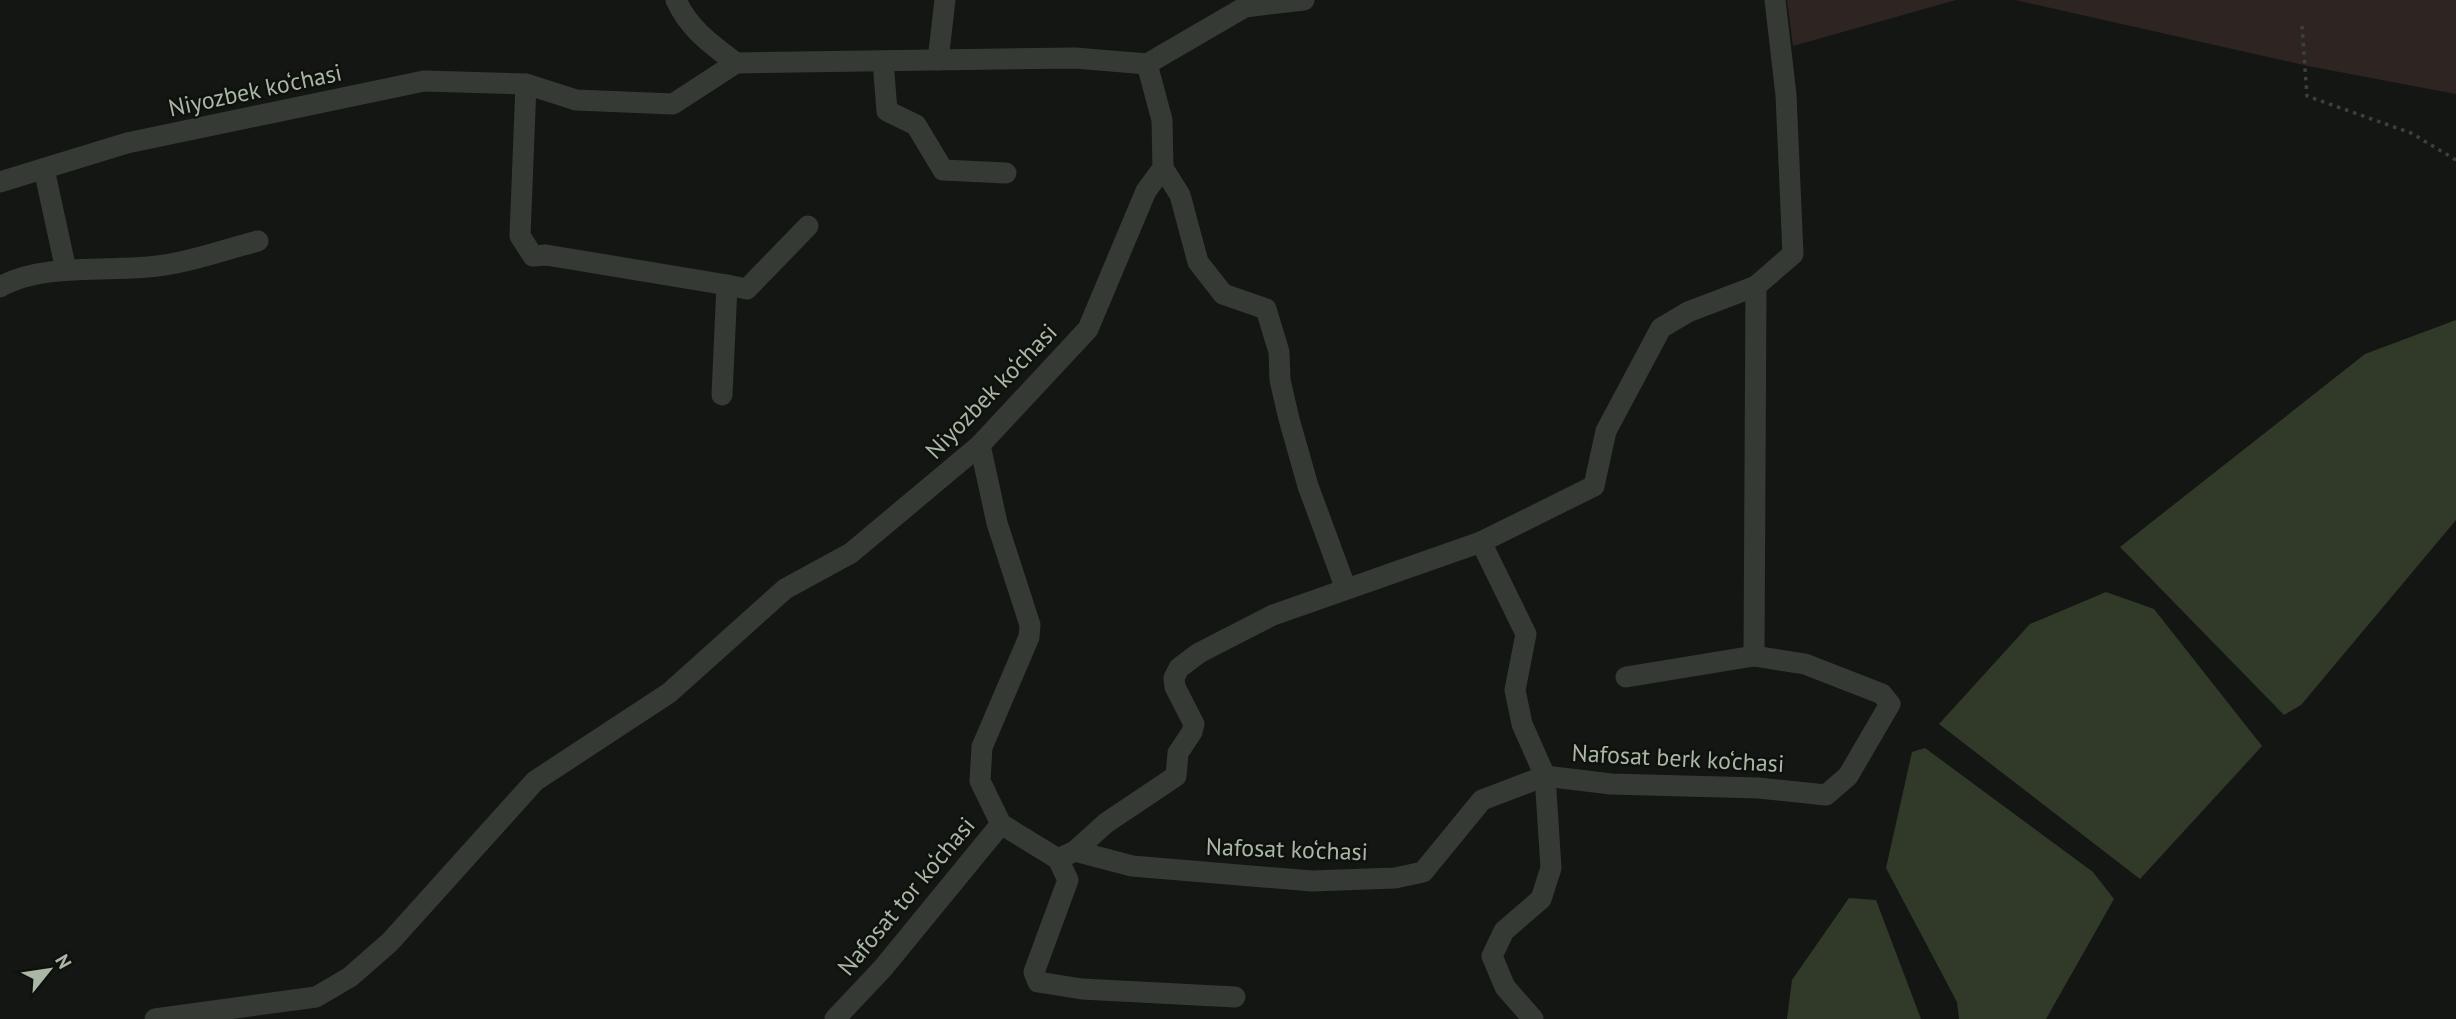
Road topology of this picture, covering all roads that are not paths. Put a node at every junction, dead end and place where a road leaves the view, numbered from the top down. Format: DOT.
graph roads {
  1 [pos="676,0"];
  2 [pos="946,0"];
  3 [pos="1304,0"];
  4 [pos="1775,0"];
  5 [pos="1243,3"];
  6 [pos="938,60"];
  7 [pos="883,61"];
  8 [pos="736,63"];
  9 [pos="1147,65"];
  10 [pos="526,84"];
  11 [pos="1163,168"];
  12 [pos="44,169"];
  13 [pos="1006,173"];
  14 [pos="0,182"];
  15 [pos="808,226"];
  16 [pos="258,241"];
  17 [pos="66,271"];
  18 [pos="727,285"];
  19 [pos="1756,286"];
  20 [pos="0,287"];
  21 [pos="722,395"];
  22 [pos="980,445"];
  23 [pos="1481,542"];
  24 [pos="1346,589"];
  25 [pos="1754,656"];
  26 [pos="1626,677"];
  27 [pos="1545,776"];
  28 [pos="1001,824"];
  29 [pos="1067,855"];
  30 [pos="1235,997"];
  31 [pos="155,1019"];
  32 [pos="835,1019"];
  33 [pos="1533,1019"];
  1 -- 8 [label="street"];
  2 -- 6 [label="street"];
  3 -- 5 [label="street"];
  4 -- 19 [label="street"];
  5 -- 9 [label="street"];
  6 -- 7 [label="street"];
  6 -- 9 [label="street"];
  7 -- 8 [label="street"];
  7 -- 13 [label="street"];
  8 -- 10 [label="street, Niyozbek ko‘chasi"];
  9 -- 11 [label="street"];
  10 -- 12 [label="street, Niyozbek ko‘chasi"];
  10 -- 18 [label="street"];
  11 -- 22 [label="street, Niyozbek ko‘chasi"];
  11 -- 24 [label="street"];
  12 -- 14 [label="street, Niyozbek ko‘chasi"];
  12 -- 17 [label="street"];
  15 -- 18 [label="street"];
  16 -- 17 [label="street"];
  17 -- 20 [label="street"];
  18 -- 21 [label="street"];
  19 -- 23 [label="street"];
  19 -- 25 [label="street"];
  22 -- 28 [label="street, Nafosat tor ko‘chasi"];
  22 -- 31 [label="street, Niyozbek ko‘chasi"];
  23 -- 24 [label="street"];
  23 -- 27 [label="street"];
  24 -- 29 [label="street"];
  25 -- 26 [label="street, Nafosat berk ko‘chasi"];
  25 -- 27 [label="street, Nafosat berk ko‘chasi"];
  27 -- 29 [label="street, Nafosat ko‘chasi"];
  27 -- 33 [label="street, Nafosat berk ko‘chasi"];
  28 -- 29 [label="street, Nafosat ko‘chasi"];
  28 -- 32 [label="street, Nafosat tor ko‘chasi"];
  29 -- 30 [label="street"];
}
